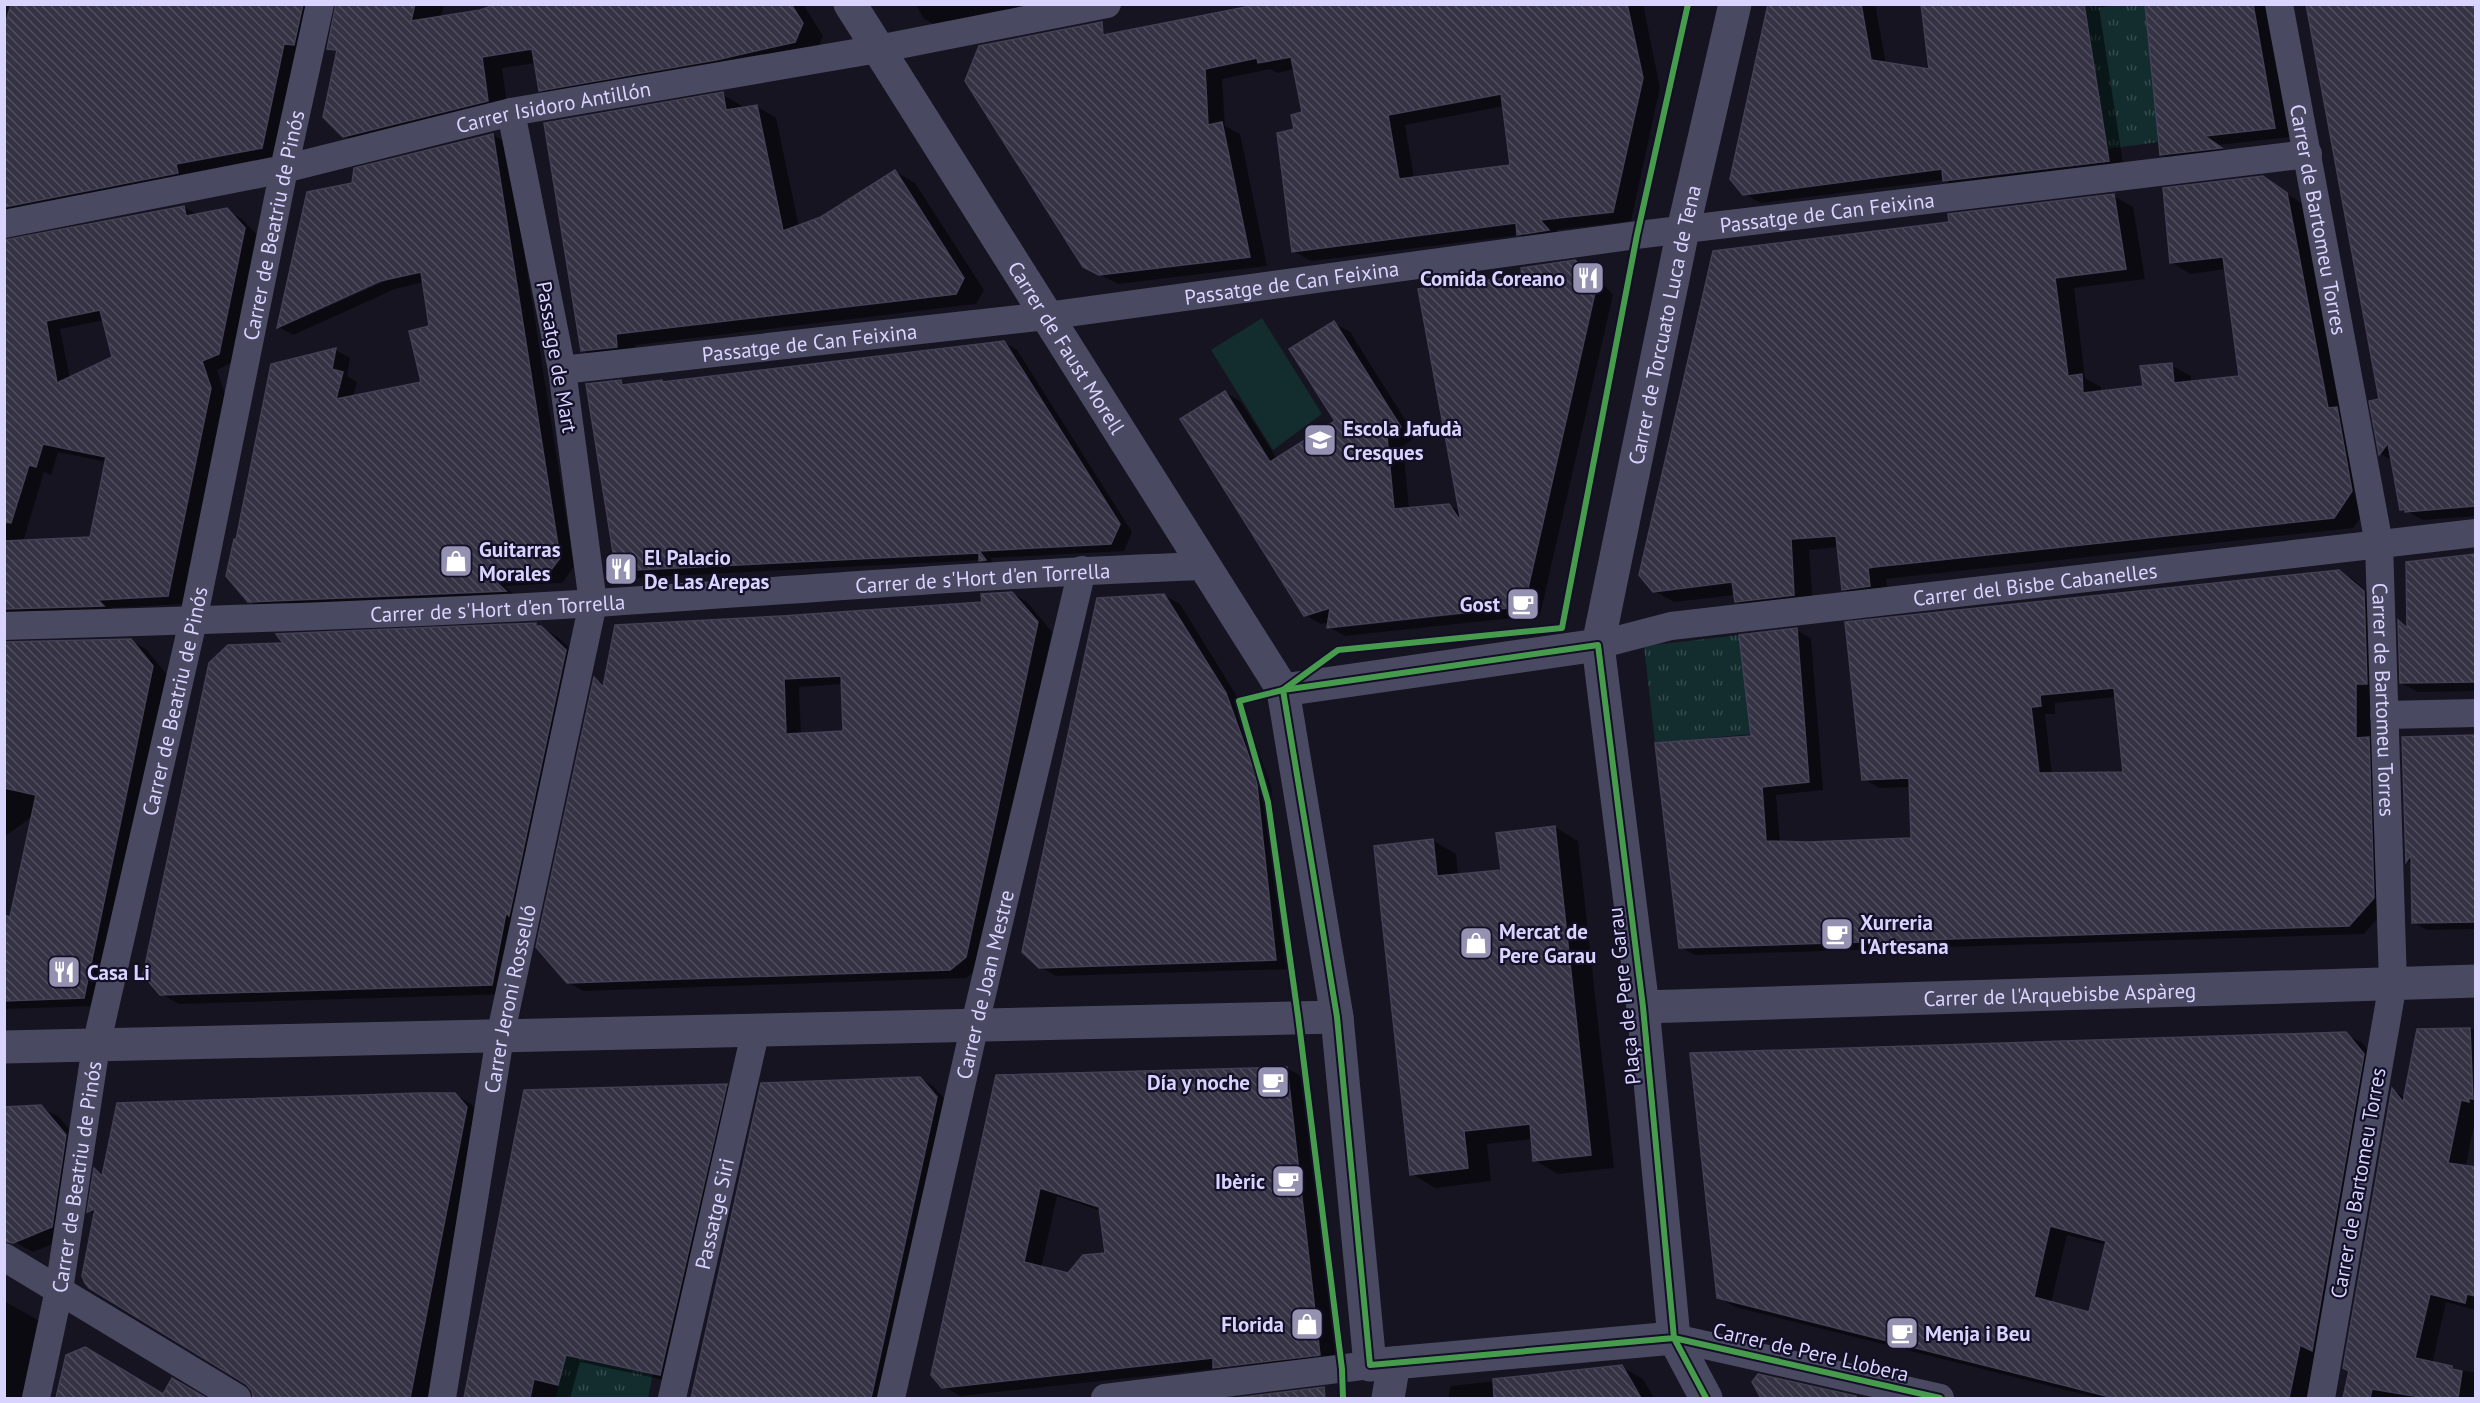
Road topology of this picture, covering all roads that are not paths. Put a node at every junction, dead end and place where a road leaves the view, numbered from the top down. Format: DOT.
graph roads {
  1 [pos="320,4"];
  2 [pos="850,4"];
  3 [pos="1107,4"];
  4 [pos="1735,4"];
  5 [pos="2279,4"];
  6 [pos="878,49"];
  7 [pos="511,112"];
  8 [pos="2308,154"];
  9 [pos="284,169"];
  10 [pos="4,224"];
  11 [pos="1683,230"];
  12 [pos="1046,316"];
  13 [pos="562,370"];
  14 [pos="2475,533"];
  15 [pos="2379,544"];
  16 [pos="1204,566"];
  17 [pos="1082,570"];
  18 [pos="593,603"];
  19 [pos="193,621"];
  20 [pos="4,626"];
  21 [pos="1598,645"];
  22 [pos="1283,690"];
  23 [pos="2475,712"];
  24 [pos="2384,715"];
  25 [pos="2475,981"];
  26 [pos="2393,983"];
  27 [pos="1643,1007"];
  28 [pos="1337,1017"];
  29 [pos="975,1024"];
  30 [pos="756,1029"];
  31 [pos="500,1037"];
  32 [pos="96,1046"];
  33 [pos="4,1047"];
  34 [pos="4,1257"];
  35 [pos="58,1290"];
  36 [pos="1674,1338"];
  37 [pos="1382,1364"];
  38 [pos="36,1398"];
  39 [pos="237,1398"];
  40 [pos="442,1398"];
  41 [pos="672,1398"];
  42 [pos="891,1398"];
  43 [pos="1105,1398"];
  44 [pos="1388,1398"];
  45 [pos="1706,1398"];
  46 [pos="1940,1398"];
  47 [pos="2321,1398"];
  1 -- 9 [label="street, Carrer de Beatriu de Pinós"];
  2 -- 6 [label="street, Carrer de Faust Morell"];
  3 -- 6 [label="street, Carrer Isidoro Antillón"];
  4 -- 11 [label="street, Carrer de Torcuato Luca de Tena"];
  5 -- 8 [label="street, Carrer de Bartomeu Torres"];
  6 -- 7 [label="street, Carrer Isidoro Antillón"];
  6 -- 12 [label="street, Carrer de Faust Morell"];
  7 -- 9 [label="street, Carrer Isidoro Antillón"];
  7 -- 13 [label="street, Passatge de Mart"];
  8 -- 11 [label="street, Passatge de Can Feixina"];
  8 -- 15 [label="street, Carrer de Bartomeu Torres"];
  9 -- 10 [label="street, Carrer Isidoro Antillón"];
  9 -- 19 [label="street, Carrer de Beatriu de Pinós"];
  11 -- 12 [label="street, Passatge de Can Feixina"];
  11 -- 21 [label="street, Carrer de Torcuato Luca de Tena"];
  12 -- 13 [label="street, Passatge de Can Feixina"];
  12 -- 16 [label="street, Carrer de Faust Morell"];
  13 -- 18 [label="street, Passatge de Mart"];
  14 -- 15 [label="street, Carrer del Bisbe Cabanelles"];
  15 -- 21 [label="street, Carrer del Bisbe Cabanelles"];
  15 -- 24 [label="street, Carrer de Bartomeu Torres"];
  16 -- 17 [label="street, Carrer de s'Hort d'en Torrella"];
  16 -- 22 [label="street, Carrer de Faust Morell"];
  17 -- 18 [label="street, Carrer de s'Hort d'en Torrella"];
  17 -- 29 [label="street, Carrer de Joan Mestre"];
  18 -- 19 [label="street, Carrer de s'Hort d'en Torrella"];
  18 -- 31 [label="street, Carrer Jeroni Rosselló"];
  19 -- 20 [label="street, Carrer de s'Hort d'en Torrella"];
  19 -- 32 [label="street, Carrer de Beatriu de Pinós"];
  21 -- 22 [label="street"];
  21 -- 27 [label="street, Plaça de Pere Garau"];
  22 -- 28 [label="street"];
  23 -- 24 [label="street"];
  24 -- 26 [label="street, Carrer de Bartomeu Torres"];
  25 -- 26 [label="street, Carrer de l'Arquebisbe Aspàreg"];
  26 -- 27 [label="street, Carrer de l'Arquebisbe Aspàreg"];
  26 -- 47 [label="street, Carrer de Bartomeu Torres"];
  27 -- 36 [label="street, Plaça de Pere Garau"];
  28 -- 29 [label="street"];
  28 -- 37 [label="street"];
  29 -- 30 [label="street"];
  29 -- 42 [label="street, Carrer de Joan Mestre"];
  30 -- 31 [label="street"];
  30 -- 41 [label="street, Passatge Siri"];
  31 -- 32 [label="street"];
  31 -- 40 [label="street, Carrer Jeroni Rosselló"];
  32 -- 33 [label="street"];
  32 -- 35 [label="street, Carrer de Beatriu de Pinós"];
  34 -- 35 [label="street"];
  35 -- 38 [label="street, Carrer de Beatriu de Pinós"];
  35 -- 39 [label="street"];
  36 -- 37 [label="street"];
  36 -- 45 [label="street"];
  36 -- 46 [label="street, Carrer de Pere Llobera"];
  37 -- 43 [label="street"];
  37 -- 44 [label="street"];
}
